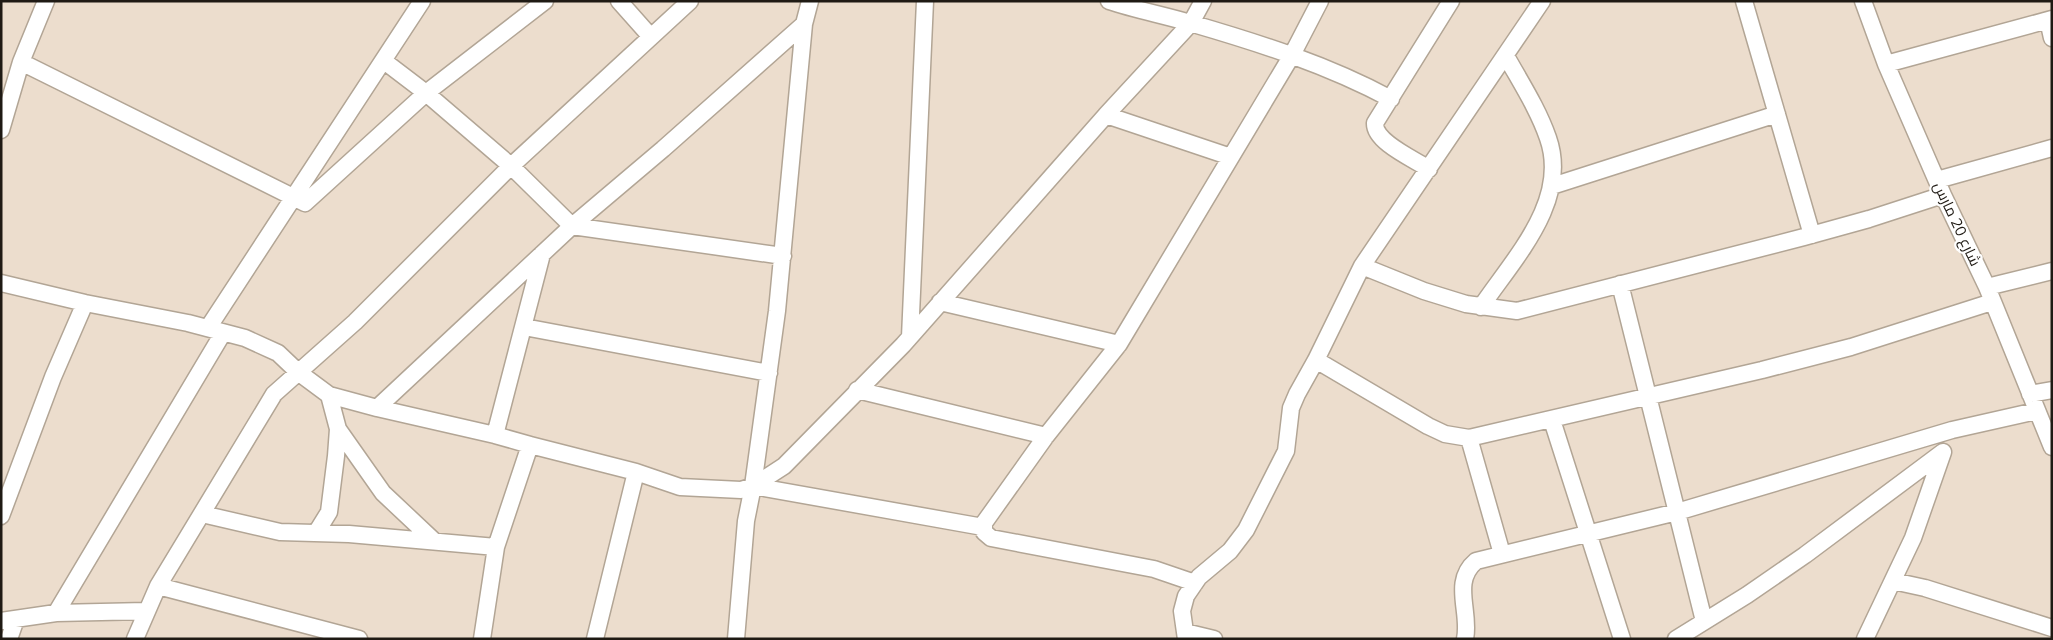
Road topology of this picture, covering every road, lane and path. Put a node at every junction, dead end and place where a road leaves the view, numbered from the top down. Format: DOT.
graph roads {
  1 [pos="46,1"];
  2 [pos="422,1"];
  3 [pos="545,1"];
  4 [pos="619,1"];
  5 [pos="690,1"];
  6 [pos="810,1"];
  7 [pos="925,1"];
  8 [pos="1109,1"];
  9 [pos="1203,1"];
  10 [pos="1320,1"];
  11 [pos="1451,1"];
  12 [pos="1542,1"];
  13 [pos="1744,1"];
  14 [pos="1863,1"];
  15 [pos="2050,20"];
  16 [pos="1191,23"];
  17 [pos="804,24"];
  18 [pos="651,36"];
  19 [pos="2052,38"];
  20 [pos="1292,55"];
  21 [pos="1506,56"];
  22 [pos="384,61"];
  23 [pos="20,62"];
  24 [pos="1886,64"];
  25 [pos="426,93"];
  26 [pos="1391,99"];
  27 [pos="1777,114"];
  28 [pos="1106,115"];
  29 [pos="1,130"];
  30 [pos="2052,148"];
  31 [pos="1231,157"];
  32 [pos="511,166"];
  33 [pos="1429,169"];
  34 [pos="1937,180"];
  35 [pos="1552,186"];
  36 [pos="1943,195"];
  37 [pos="295,198"];
  38 [pos="572,226"];
  39 [pos="1812,235"];
  40 [pos="542,254"];
  41 [pos="783,256"];
  42 [pos="1362,266"];
  43 [pos="2052,271"];
  44 [pos="1,283"];
  45 [pos="1620,284"];
  46 [pos="1990,294"];
  47 [pos="940,302"];
  48 [pos="85,303"];
  49 [pos="1481,307"];
  50 [pos="524,328"];
  51 [pos="215,330"];
  52 [pos="910,337"];
  53 [pos="1120,344"];
  54 [pos="1316,360"];
  55 [pos="298,372"];
  56 [pos="769,373"];
  57 [pos="857,390"];
  58 [pos="2052,390"];
  59 [pos="329,394"];
  60 [pos="2030,394"];
  61 [pos="1649,397"];
  62 [pos="377,408"];
  63 [pos="2036,411"];
  64 [pos="1552,420"];
  65 [pos="338,429"];
  66 [pos="1952,430"];
  67 [pos="495,434"];
  68 [pos="1046,436"];
  69 [pos="1470,438"];
  70 [pos="530,445"];
  71 [pos="2052,447"];
  72 [pos="1943,452"];
  73 [pos="636,472"];
  74 [pos="753,486"];
  75 [pos="1677,512"];
  76 [pos="202,514"];
  77 [pos="1,516"];
  78 [pos="983,527"];
  79 [pos="316,533"];
  80 [pos="1588,536"];
  81 [pos="433,540"];
  82 [pos="496,547"];
  83 [pos="1502,554"];
  84 [pos="1892,581"];
  85 [pos="1195,583"];
  86 [pos="158,586"];
  87 [pos="146,611"];
  88 [pos="56,613"];
  89 [pos="9,620"];
  90 [pos="1704,621"];
  91 [pos="2047,631"];
  92 [pos="1186,636"];
  93 [pos="9,639"];
  94 [pos="135,639"];
  95 [pos="359,639"];
  96 [pos="482,639"];
  97 [pos="595,639"];
  98 [pos="736,639"];
  99 [pos="1214,639"];
  100 [pos="1465,639"];
  101 [pos="1622,639"];
  102 [pos="1676,639"];
  103 [pos="1865,639"];
  1 -- 23 [label="street"];
  2 -- 22 [label="street"];
  3 -- 25 [label="street"];
  4 -- 18 [label="street"];
  5 -- 18 [label="street"];
  6 -- 17 [label="street"];
  7 -- 52 [label="street"];
  8 -- 16 [label="street"];
  9 -- 16 [label="street"];
  10 -- 20 [label="street"];
  11 -- 26 [label="street"];
  12 -- 21 [label="street"];
  13 -- 27 [label="street"];
  14 -- 24 [label="street, شارع 20 مارس"];
  15 -- 19 [label="street"];
  15 -- 24 [label="street"];
  16 -- 20 [label="street"];
  16 -- 28 [label="street"];
  17 -- 38 [label="street"];
  17 -- 41 [label="street"];
  18 -- 32 [label="street"];
  20 -- 26 [label="street"];
  20 -- 31 [label="street"];
  21 -- 33 [label="street"];
  21 -- 35 [label="street"];
  22 -- 25 [label="street"];
  22 -- 37 [label="street"];
  23 -- 29 [label="street"];
  23 -- 37 [label="street"];
  24 -- 34 [label="street, شارع 20 مارس"];
  25 -- 32 [label="street"];
  25 -- 37 [label="street"];
  26 -- 33 [label="street"];
  27 -- 35 [label="street"];
  27 -- 39 [label="street"];
  28 -- 31 [label="street"];
  28 -- 47 [label="street"];
  30 -- 34 [label="street"];
  31 -- 53 [label="street"];
  32 -- 38 [label="street"];
  32 -- 55 [label="street"];
  33 -- 42 [label="street"];
  34 -- 36 [label="street, شارع 20 مارس"];
  35 -- 49 [label="street"];
  36 -- 39 [label="street"];
  36 -- 46 [label="street, شارع 20 مارس"];
  37 -- 51 [label="street"];
  38 -- 40 [label="street"];
  38 -- 41 [label="street"];
  39 -- 45 [label="street"];
  40 -- 50 [label="street"];
  40 -- 62 [label="street"];
  41 -- 56 [label="street"];
  42 -- 49 [label="street"];
  42 -- 54 [label="street"];
  43 -- 46 [label="street"];
  44 -- 48 [label="street"];
  45 -- 49 [label="street"];
  45 -- 61 [label="street"];
  46 -- 60 [label="street, شارع 20 مارس"];
  46 -- 61 [label="street"];
  47 -- 52 [label="street"];
  47 -- 53 [label="street"];
  48 -- 51 [label="street"];
  48 -- 77 [label="street"];
  50 -- 56 [label="street"];
  50 -- 67 [label="street"];
  51 -- 55 [label="street"];
  51 -- 88 [label="street"];
  52 -- 57 [label="street"];
  53 -- 68 [label="street"];
  54 -- 69 [label="street"];
  54 -- 85 [label="street"];
  55 -- 59 [label="street"];
  55 -- 76 [label="street"];
  56 -- 74 [label="street"];
  57 -- 68 [label="street"];
  57 -- 74 [label="street"];
  58 -- 60 [label="street"];
  59 -- 62 [label="street"];
  59 -- 65 [label="street"];
  60 -- 63 [label="street, شارع 20 مارس"];
  61 -- 64 [label="street"];
  61 -- 75 [label="street"];
  62 -- 67 [label="street"];
  63 -- 66 [label="street"];
  63 -- 71 [label="street, شارع 20 مارس"];
  64 -- 69 [label="street"];
  64 -- 80 [label="street"];
  65 -- 79 [label="street"];
  65 -- 81 [label="street"];
  66 -- 72 [label="street"];
  66 -- 75 [label="street"];
  67 -- 70 [label="street"];
  68 -- 78 [label="street"];
  69 -- 83 [label="street"];
  70 -- 73 [label="street"];
  70 -- 82 [label="street"];
  72 -- 84 [label="street"];
  72 -- 90 [label="street"];
  73 -- 74 [label="street"];
  73 -- 97 [label="street"];
  74 -- 78 [label="street"];
  74 -- 98 [label="street"];
  75 -- 80 [label="street"];
  75 -- 90 [label="street"];
  76 -- 79 [label="street"];
  76 -- 86 [label="street"];
  78 -- 85 [label="street"];
  79 -- 81 [label="street"];
  80 -- 83 [label="street"];
  80 -- 101 [label="street"];
  81 -- 82 [label="street"];
  82 -- 96 [label="street"];
  83 -- 100 [label="street"];
  84 -- 91 [label="street"];
  84 -- 103 [label="street"];
  85 -- 92 [label="street"];
  86 -- 87 [label="street"];
  86 -- 95 [label="street"];
  87 -- 88 [label="street"];
  87 -- 94 [label="street"];
  88 -- 89 [label="street"];
  89 -- 93 [label="street"];
  90 -- 102 [label="street"];
  92 -- 99 [label="street"];
}
